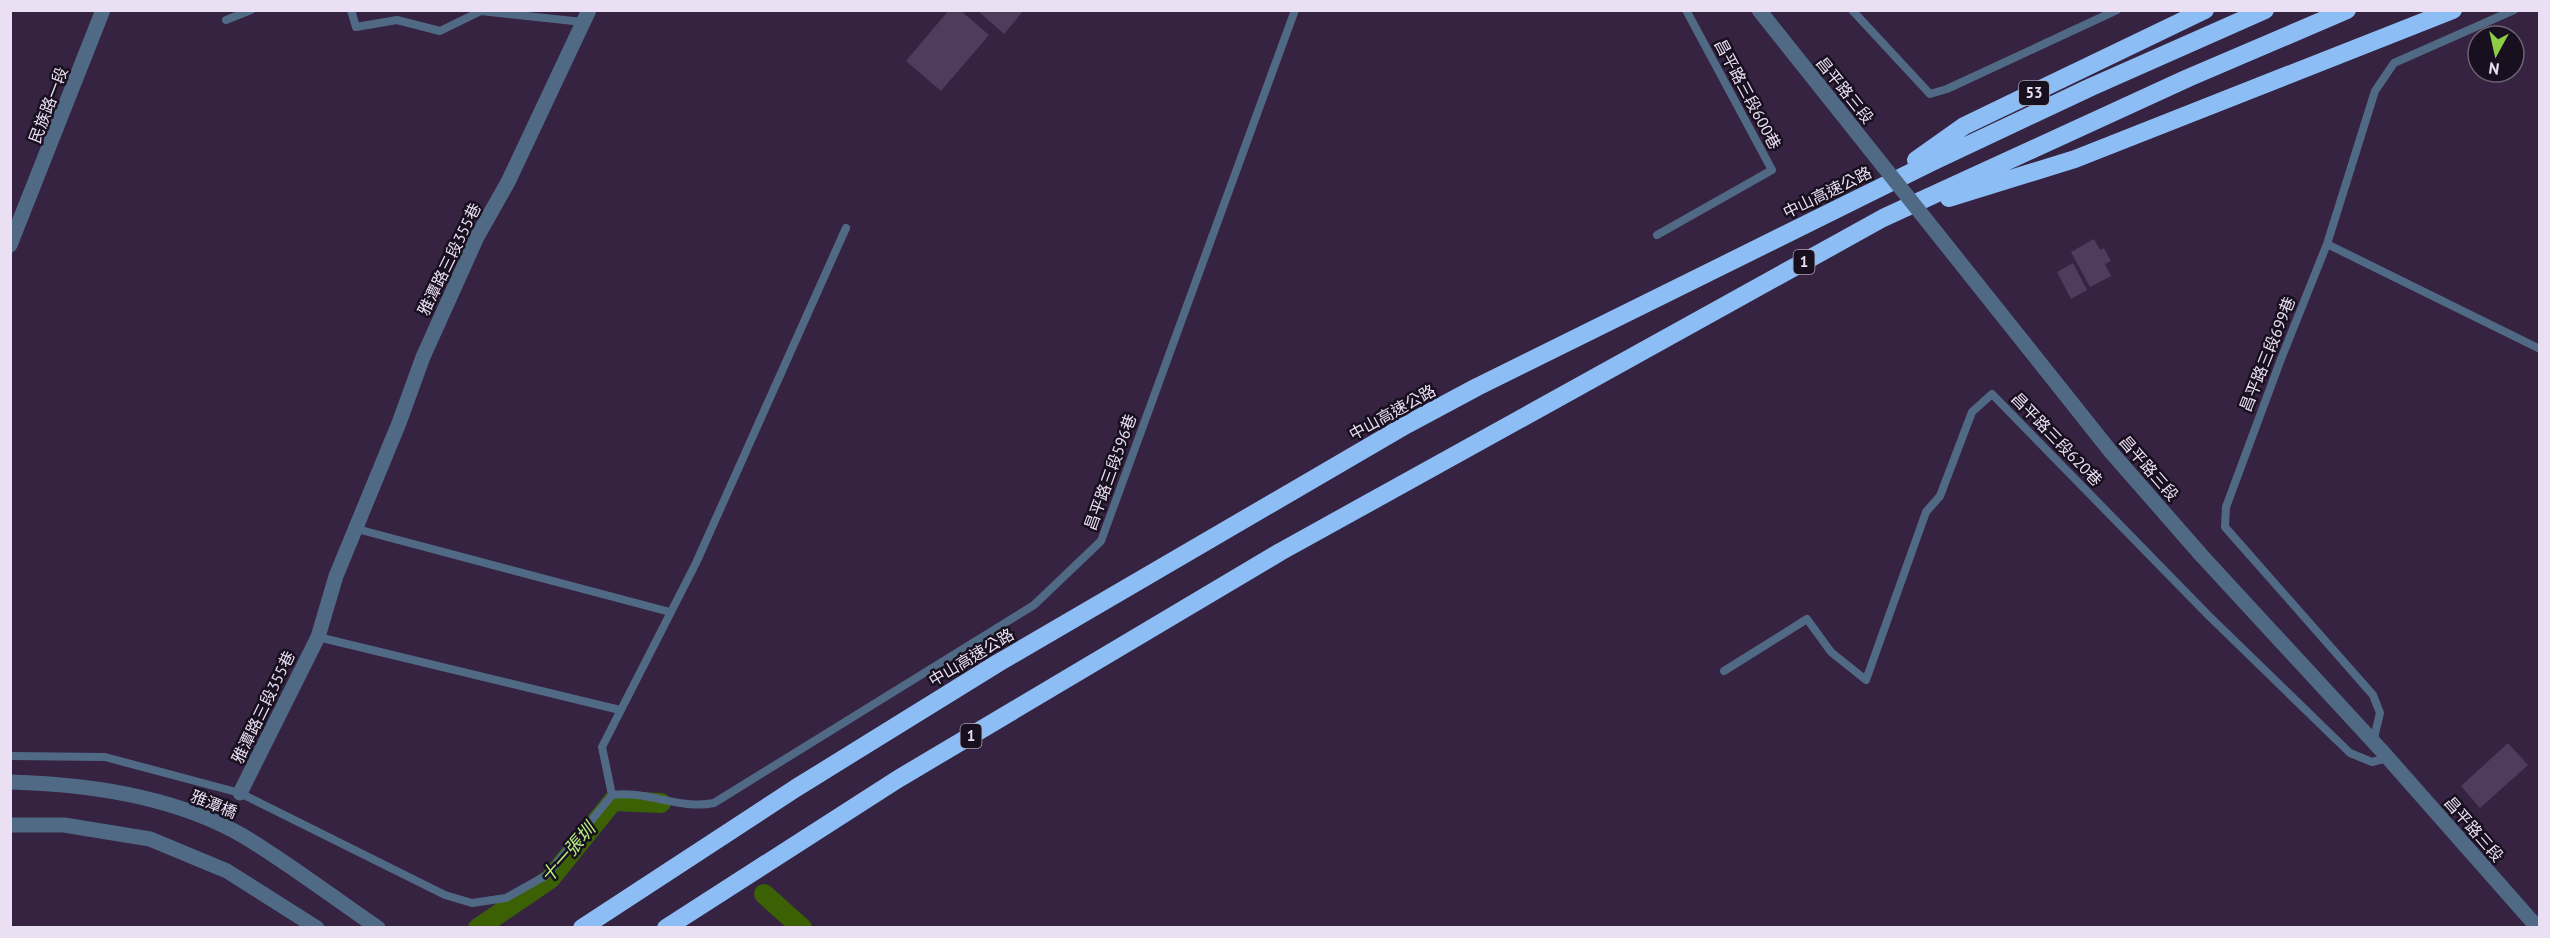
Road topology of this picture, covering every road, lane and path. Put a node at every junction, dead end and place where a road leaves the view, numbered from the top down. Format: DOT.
graph roads {
  1 [pos="103,10"];
  2 [pos="250,10"];
  3 [pos="351,10"];
  4 [pos="1295,10"];
  5 [pos="1686,10"];
  6 [pos="1759,10"];
  7 [pos="1852,10"];
  8 [pos="2117,10"];
  9 [pos="2205,10"];
  10 [pos="2265,10"];
  11 [pos="2348,10"];
  12 [pos="2453,10"];
  13 [pos="2514,10"];
  14 [pos="586,16"];
  15 [pos="226,20"];
  16 [pos="1873,191"];
  17 [pos="1883,218"];
  18 [pos="846,228"];
  19 [pos="1657,235"];
  20 [pos="10,244"];
  21 [pos="2328,244"];
  22 [pos="2540,349"];
  23 [pos="357,529"];
  24 [pos="670,612"];
  25 [pos="318,637"];
  26 [pos="1724,671"];
  27 [pos="620,710"];
  28 [pos="2373,742"];
  29 [pos="10,756"];
  30 [pos="2388,758"];
  31 [pos="10,782"];
  32 [pos="240,794"];
  33 [pos="612,795"];
  34 [pos="10,825"];
  35 [pos="317,927"];
  36 [pos="378,927"];
  37 [pos="582,927"];
  38 [pos="666,927"];
  39 [pos="2538,927"];
  1 -- 20 [label="street, 民族路一段"];
  2 -- 15 [label="lane"];
  3 -- 14 [label="lane"];
  4 -- 33 [label="lane, 昌平路三段596巷"];
  5 -- 19 [label="lane, 昌平路三段600巷"];
  6 -- 28 [label="street, 昌平路三段, bridge"];
  7 -- 8 [label="lane"];
  9 -- 16 [label="highway, 53"];
  10 -- 16 [label="highway, 中山高速公路 / 1"];
  11 -- 17 [label="highway, 1"];
  12 -- 17 [label="highway"];
  13 -- 21 [label="lane, 昌平路三段699巷"];
  14 -- 23 [label="street, 雅潭路三段355巷"];
  16 -- 37 [label="highway, 中山高速公路 / 1"];
  17 -- 38 [label="highway, 1"];
  18 -- 24 [label="lane"];
  21 -- 22 [label="lane"];
  21 -- 28 [label="lane, 昌平路三段699巷"];
  23 -- 24 [label="lane"];
  23 -- 25 [label="street, 雅潭路三段355巷"];
  24 -- 27 [label="lane"];
  25 -- 27 [label="lane"];
  25 -- 32 [label="street, 雅潭路三段355巷"];
  26 -- 30 [label="lane, 昌平路三段620巷"];
  27 -- 33 [label="lane"];
  28 -- 30 [label="street, 昌平路三段"];
  29 -- 32 [label="lane"];
  30 -- 39 [label="street, 昌平路三段"];
  31 -- 36 [label="street, 雅潭橋"];
  32 -- 33 [label="lane"];
  34 -- 35 [label="street"];
}
